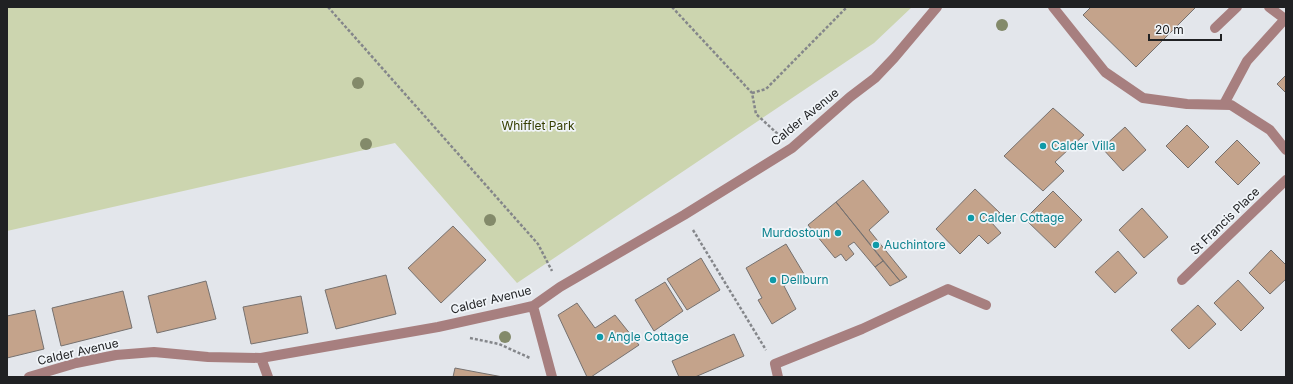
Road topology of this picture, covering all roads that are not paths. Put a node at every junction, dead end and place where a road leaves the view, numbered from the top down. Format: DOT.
graph roads {
  1 [pos="937,7"];
  2 [pos="1053,7"];
  3 [pos="1237,7"];
  4 [pos="1269,7"];
  5 [pos="1215,28"];
  6 [pos="1224,104"];
  7 [pos="1286,150"];
  8 [pos="1286,180"];
  9 [pos="1182,280"];
  10 [pos="986,305"];
  11 [pos="533,306"];
  12 [pos="261,358"];
  13 [pos="28,377"];
  14 [pos="268,377"];
  15 [pos="552,377"];
  16 [pos="778,377"];
  1 -- 11 [label="street, Calder Avenue"];
  2 -- 6 [label="street"];
  3 -- 5 [label="street"];
  4 -- 6 [label="street"];
  6 -- 7 [label="street"];
  8 -- 9 [label="street, St Francis Place"];
  10 -- 16 [label="street"];
  11 -- 12 [label="street, Calder Avenue"];
  11 -- 15 [label="street"];
  12 -- 13 [label="street, Calder Avenue"];
  12 -- 14 [label="street"];
}
